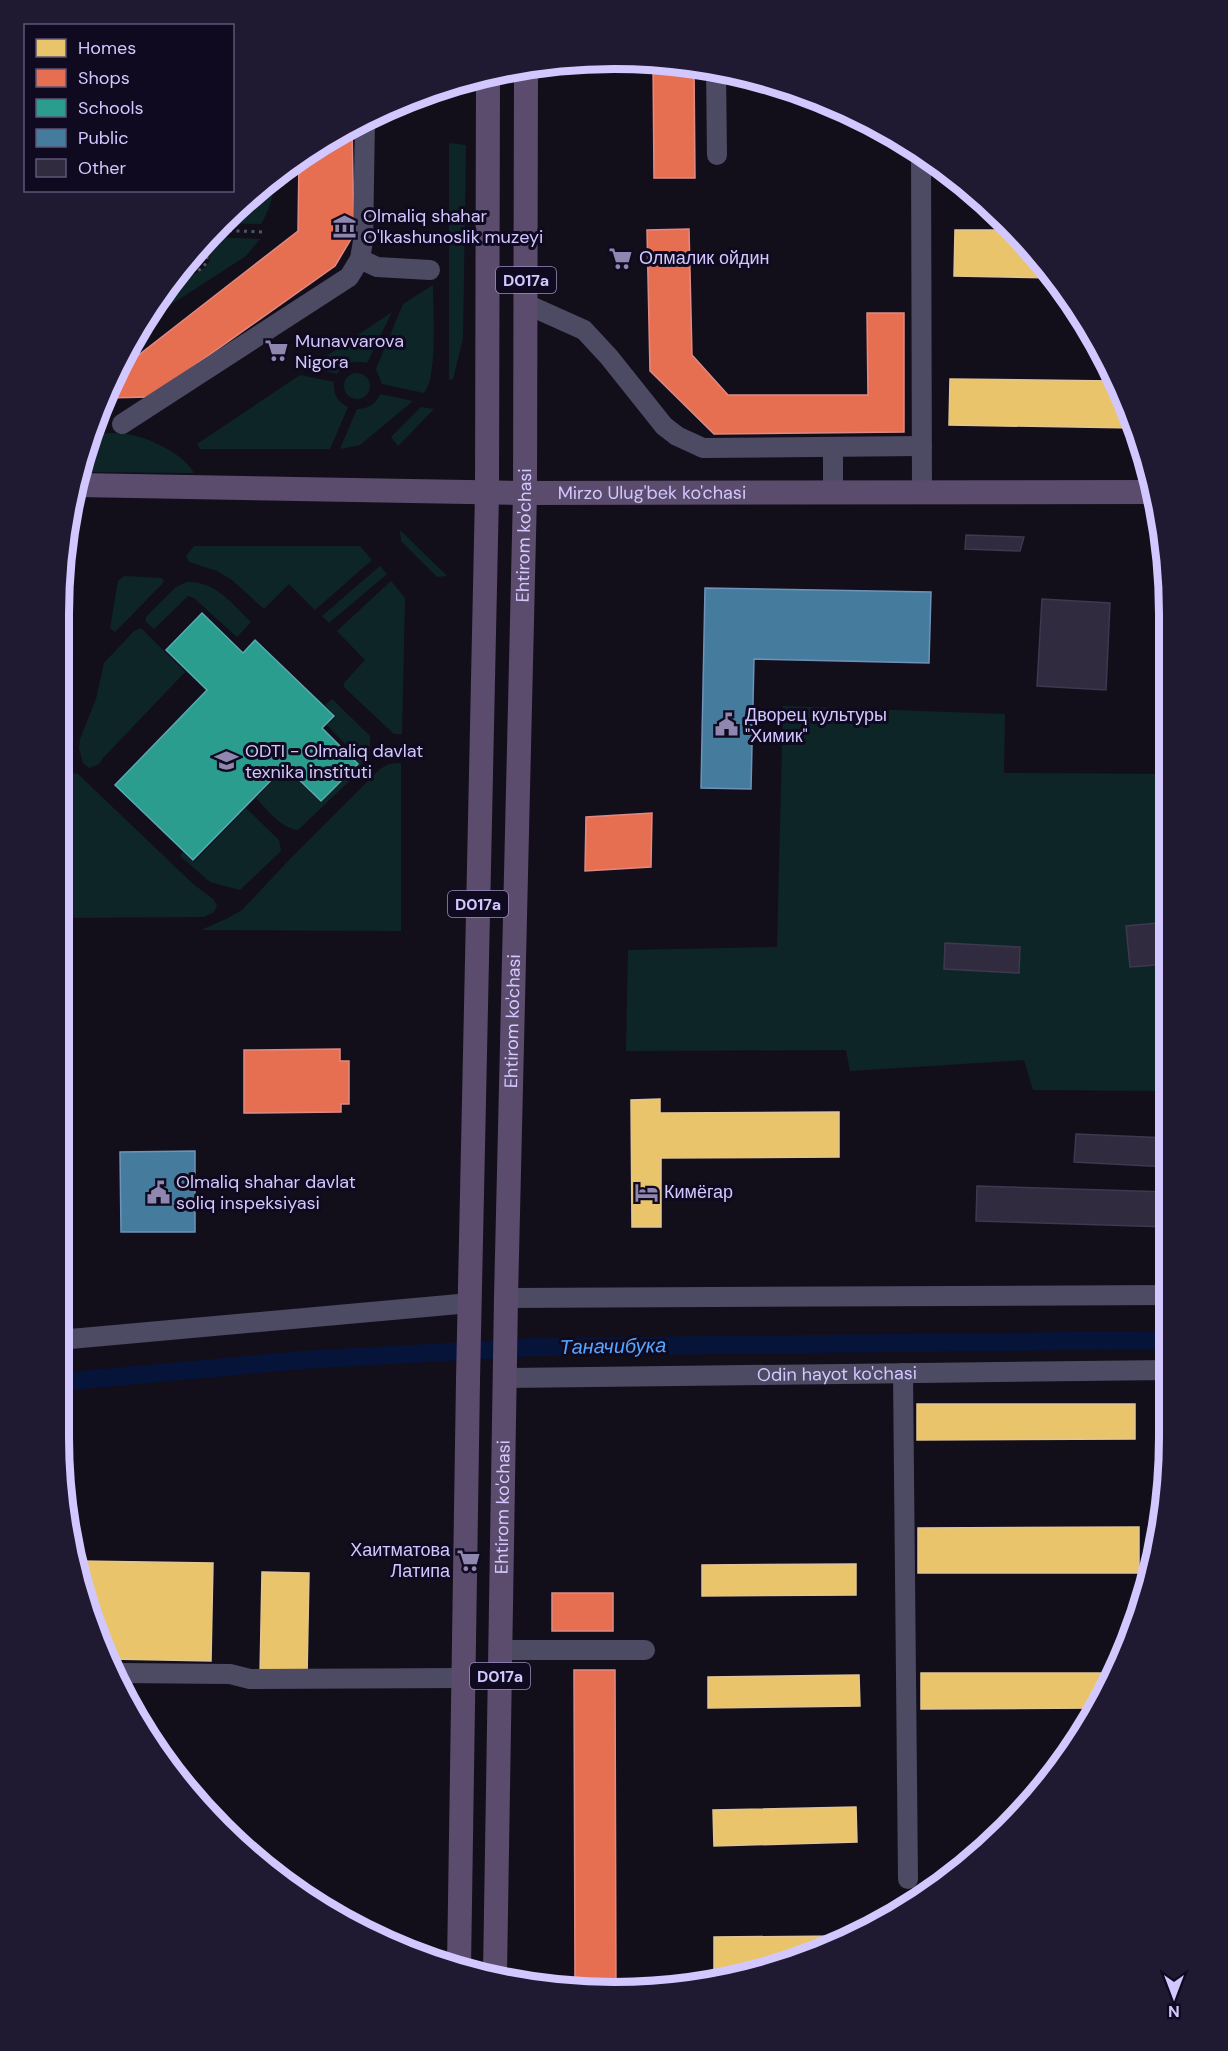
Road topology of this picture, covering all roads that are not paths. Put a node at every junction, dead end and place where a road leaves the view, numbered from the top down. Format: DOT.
graph roads {
  1 [pos="526,76"];
  2 [pos="716,78"];
  3 [pos="488,84"];
  4 [pos="365,129"];
  5 [pos="717,154"];
  6 [pos="921,164"];
  7 [pos="360,259"];
  8 [pos="430,270"];
  9 [pos="526,304"];
  10 [pos="122,424"];
  11 [pos="922,446"];
  12 [pos="833,447"];
  13 [pos="85,485"];
  14 [pos="486,492"];
  15 [pos="1145,492"];
  16 [pos="525,493"];
  17 [pos="833,493"];
  18 [pos="922,493"];
  19 [pos="1159,1295"];
  20 [pos="506,1298"];
  21 [pos="470,1309"];
  22 [pos="69,1339"];
  23 [pos="1159,1370"];
  24 [pos="903,1373"];
  25 [pos="505,1378"];
  26 [pos="500,1650"];
  27 [pos="645,1650"];
  28 [pos="123,1673"];
  29 [pos="464,1678"];
  30 [pos="908,1879"];
  31 [pos="459,1959"];
  32 [pos="495,1969"];
  1 -- 9 [label="main road, Ehtirom ko'chasi / D017a"];
  2 -- 5 [label="street"];
  3 -- 14 [label="main road, Ehtirom ko'chasi / D017a"];
  4 -- 7 [label="street"];
  6 -- 11 [label="street"];
  7 -- 8 [label="street"];
  7 -- 10 [label="street"];
  9 -- 12 [label="street"];
  9 -- 16 [label="main road, Ehtirom ko'chasi / D017a"];
  11 -- 12 [label="street"];
  11 -- 18 [label="street"];
  12 -- 17 [label="street"];
  13 -- 14 [label="main road, Mirzo Ulug'bek ko'chasi"];
  14 -- 16 [label="main road, Mirzo Ulug'bek ko'chasi"];
  14 -- 21 [label="main road, Ehtirom ko'chasi / D017a"];
  15 -- 18 [label="main road, Mirzo Ulug'bek ko'chasi"];
  16 -- 17 [label="main road, Mirzo Ulug'bek ko'chasi"];
  16 -- 20 [label="main road, Ehtirom ko'chasi / D017a"];
  17 -- 18 [label="main road, Mirzo Ulug'bek ko'chasi"];
  19 -- 20 [label="street"];
  20 -- 25 [label="main road, Ehtirom ko'chasi / D017a"];
  21 -- 22 [label="street"];
  21 -- 29 [label="main road, Ehtirom ko'chasi / D017a"];
  23 -- 24 [label="street, Odin hayot ko'chasi"];
  24 -- 25 [label="street, Odin hayot ko'chasi"];
  24 -- 30 [label="street"];
  25 -- 26 [label="main road, Ehtirom ko'chasi / D017a"];
  26 -- 27 [label="street"];
  26 -- 32 [label="main road, Ehtirom ko'chasi / D017a"];
  28 -- 29 [label="street"];
  29 -- 31 [label="main road, Ehtirom ko'chasi / D017a"];
}
